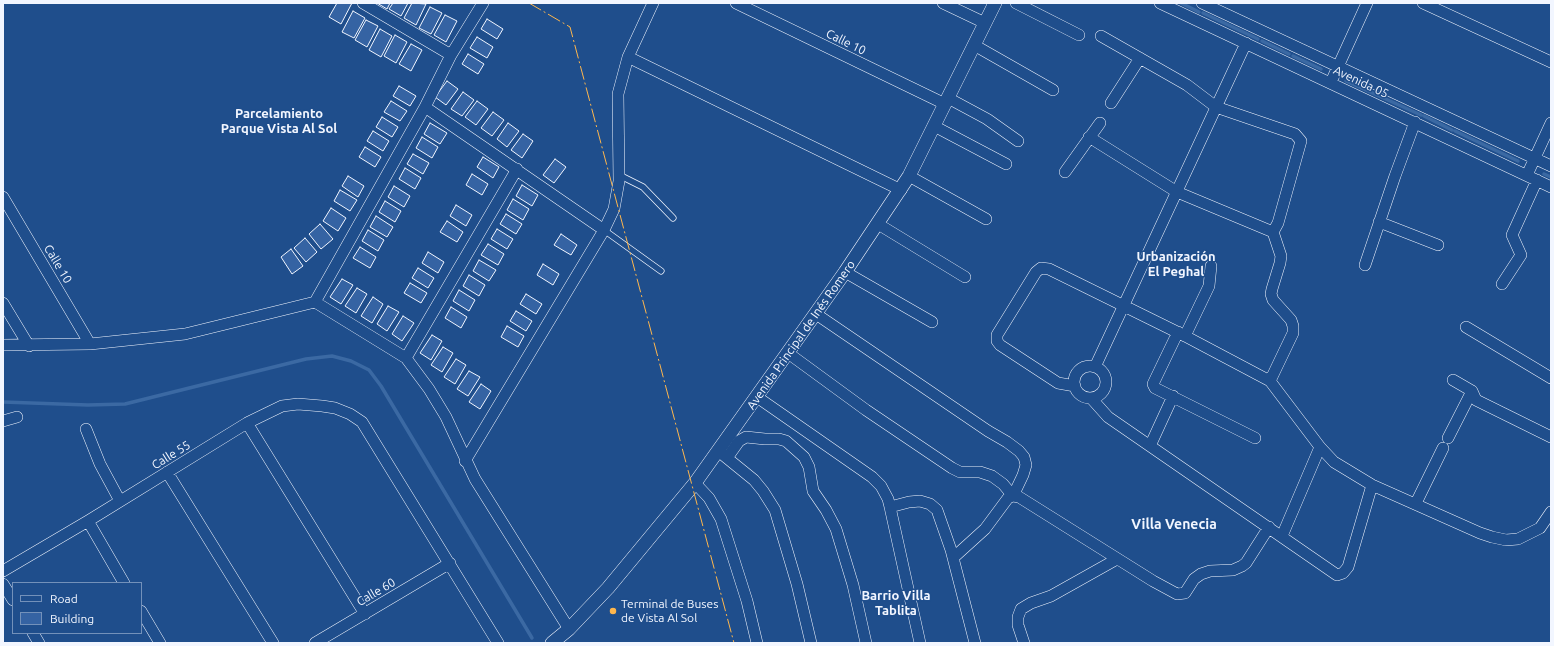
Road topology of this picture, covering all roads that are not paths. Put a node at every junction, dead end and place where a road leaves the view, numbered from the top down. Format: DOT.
graph roads {
  1 [pos="363,3"];
  2 [pos="483,3"];
  3 [pos="653,3"];
  4 [pos="736,3"];
  5 [pos="943,3"];
  6 [pos="995,3"];
  7 [pos="1016,3"];
  8 [pos="1160,3"];
  9 [pos="1202,3"];
  10 [pos="1367,3"];
  11 [pos="1423,3"];
  12 [pos="985,23"];
  13 [pos="1079,35"];
  14 [pos="1101,36"];
  15 [pos="1246,43"];
  16 [pos="974,45"];
  17 [pos="451,55"];
  18 [pos="628,57"];
  19 [pos="1140,58"];
  20 [pos="1551,62"];
  21 [pos="1339,66"];
  22 [pos="1331,82"];
  23 [pos="1053,90"];
  24 [pos="947,101"];
  25 [pos="1111,103"];
  26 [pos="425,107"];
  27 [pos="1216,107"];
  28 [pos="1415,122"];
  29 [pos="1100,123"];
  30 [pos="1551,123"];
  31 [pos="934,126"];
  32 [pos="1089,137"];
  33 [pos="1018,141"];
  34 [pos="1535,158"];
  35 [pos="1006,164"];
  36 [pos="1551,166"];
  37 [pos="517,170"];
  38 [pos="1065,172"];
  39 [pos="618,174"];
  40 [pos="909,176"];
  41 [pos="1532,178"];
  42 [pos="1551,187"];
  43 [pos="901,190"];
  44 [pos="1177,192"];
  45 [pos="3,197"];
  46 [pos="673,218"];
  47 [pos="986,219"];
  48 [pos="1379,222"];
  49 [pos="878,224"];
  50 [pos="604,230"];
  51 [pos="1273,232"];
  52 [pos="1438,245"];
  53 [pos="1364,265"];
  54 [pos="1211,266"];
  55 [pos="661,271"];
  56 [pos="845,272"];
  57 [pos="965,277"];
  58 [pos="1502,284"];
  59 [pos="315,302"];
  60 [pos="3,303"];
  61 [pos="1124,306"];
  62 [pos="816,314"];
  63 [pos="932,322"];
  64 [pos="1466,327"];
  65 [pos="1181,334"];
  66 [pos="90,344"];
  67 [pos="3,345"];
  68 [pos="29,346"];
  69 [pos="788,353"];
  70 [pos="406,358"];
  71 [pos="1095,367"];
  72 [pos="1551,378"];
  73 [pos="1453,380"];
  74 [pos="1270,381"];
  75 [pos="1074,386"];
  76 [pos="1472,391"];
  77 [pos="1173,396"];
  78 [pos="757,397"];
  79 [pos="1091,398"];
  80 [pos="17,417"];
  81 [pos="3,421"];
  82 [pos="247,423"];
  83 [pos="86,429"];
  84 [pos="1551,437"];
  85 [pos="1255,438"];
  86 [pos="1150,446"];
  87 [pos="1320,447"];
  88 [pos="723,455"];
  89 [pos="465,461"];
  90 [pos="167,472"];
  91 [pos="695,483"];
  92 [pos="1372,484"];
  93 [pos="1013,496"];
  94 [pos="120,501"];
  95 [pos="1416,504"];
  96 [pos="890,507"];
  97 [pos="1551,512"];
  98 [pos="88,522"];
  99 [pos="1269,527"];
  100 [pos="1282,536"];
  101 [pos="953,558"];
  102 [pos="1117,559"];
  103 [pos="450,563"];
  104 [pos="3,571"];
  105 [pos="123,582"];
  106 [pos="3,584"];
  107 [pos="12,598"];
  108 [pos="142,613"];
  109 [pos="365,614"];
  110 [pos="34,634"];
  111 [pos="561,636"];
  112 [pos="39,643"];
  113 [pos="160,643"];
  114 [pos="273,643"];
  115 [pos="315,643"];
  116 [pos="498,643"];
  117 [pos="757,643"];
  118 [pos="811,643"];
  119 [pos="866,643"];
  120 [pos="920,643"];
  121 [pos="975,643"];
  122 [pos="1024,643"];
  1 -- 17 [label="street"];
  2 -- 17 [label="street"];
  3 -- 18 [label="street"];
  4 -- 24 [label="street, Calle 10"];
  5 -- 12 [label="street"];
  6 -- 12 [label="street, Avenida Principal de Inés Romero"];
  7 -- 13 [label="street"];
  8 -- 15 [label="street, Avenida 05"];
  9 -- 21 [label="street, Avenida 05"];
  10 -- 21 [label="street"];
  11 -- 20 [label="street"];
  12 -- 16 [label="street, Avenida Principal de Inés Romero"];
  14 -- 19 [label="street"];
  15 -- 22 [label="street, Avenida 05"];
  15 -- 27 [label="street"];
  16 -- 23 [label="street"];
  16 -- 24 [label="street, Avenida Principal de Inés Romero"];
  17 -- 26 [label="street"];
  18 -- 39 [label="street"];
  18 -- 43 [label="street"];
  19 -- 25 [label="street"];
  19 -- 27 [label="street"];
  21 -- 22 [label="street"];
  21 -- 34 [label="street, Avenida 05"];
  22 -- 28 [label="street, Avenida 05"];
  24 -- 31 [label="street, Avenida Principal de Inés Romero"];
  24 -- 33 [label="street, Calle 10"];
  26 -- 37 [label="street"];
  26 -- 59 [label="street"];
  27 -- 44 [label="street"];
  27 -- 51 [label="street"];
  28 -- 41 [label="street, Avenida 05"];
  28 -- 48 [label="street"];
  29 -- 32 [label="street"];
  30 -- 34 [label="street"];
  31 -- 35 [label="street"];
  31 -- 40 [label="street, Avenida Principal de Inés Romero"];
  32 -- 38 [label="street"];
  32 -- 44 [label="street"];
  34 -- 36 [label="street, Avenida 05"];
  34 -- 41 [label="street"];
  37 -- 50 [label="street"];
  37 -- 70 [label="street"];
  39 -- 46 [label="lane"];
  39 -- 50 [label="street"];
  40 -- 43 [label="street, Avenida Principal de Inés Romero"];
  40 -- 47 [label="street"];
  41 -- 42 [label="street, Avenida 05"];
  41 -- 58 [label="street"];
  43 -- 49 [label="street, Avenida Principal de Inés Romero"];
  44 -- 51 [label="street"];
  44 -- 61 [label="street"];
  45 -- 66 [label="street, Calle 10"];
  48 -- 52 [label="street"];
  48 -- 53 [label="street"];
  49 -- 56 [label="street, Avenida Principal de Inés Romero"];
  49 -- 57 [label="street"];
  50 -- 55 [label="lane"];
  50 -- 89 [label="street"];
  51 -- 74 [label="street"];
  54 -- 65 [label="street"];
  56 -- 62 [label="street, Avenida Principal de Inés Romero"];
  56 -- 63 [label="street"];
  59 -- 66 [label="street"];
  59 -- 70 [label="street"];
  60 -- 68 [label="street"];
  61 -- 65 [label="street"];
  61 -- 71 [label="street"];
  61 -- 75 [label="street"];
  62 -- 69 [label="street, Avenida Principal de Inés Romero"];
  62 -- 93 [label="street"];
  64 -- 72 [label="street"];
  65 -- 74 [label="street"];
  65 -- 77 [label="street"];
  66 -- 68 [label="street"];
  67 -- 68 [label="street"];
  69 -- 78 [label="street, Avenida Principal de Inés Romero"];
  69 -- 93 [label="street"];
  70 -- 89 [label="street"];
  71 -- 75 [label="street"];
  71 -- 79 [label="street"];
  73 -- 76 [label="street"];
  74 -- 87 [label="street"];
  75 -- 79 [label="street"];
  76 -- 84 [label="street"];
  76 -- 95 [label="street"];
  77 -- 85 [label="street"];
  77 -- 86 [label="street"];
  78 -- 88 [label="street, Avenida Principal de Inés Romero"];
  78 -- 96 [label="street"];
  79 -- 86 [label="street"];
  80 -- 81 [label="street"];
  82 -- 90 [label="street, Calle 55"];
  82 -- 103 [label="street, Calle 55"];
  82 -- 109 [label="street"];
  83 -- 94 [label="street"];
  86 -- 99 [label="street"];
  87 -- 92 [label="street"];
  87 -- 100 [label="street"];
  88 -- 91 [label="street, Avenida Principal de Inés Romero"];
  88 -- 118 [label="street"];
  88 -- 119 [label="street"];
  89 -- 111 [label="street"];
  90 -- 94 [label="street, Calle 55"];
  90 -- 114 [label="street"];
  91 -- 111 [label="street, Avenida Principal de Inés Romero"];
  91 -- 117 [label="street"];
  92 -- 95 [label="street"];
  92 -- 100 [label="street"];
  93 -- 101 [label="street"];
  93 -- 102 [label="street"];
  94 -- 98 [label="street, Calle 55"];
  95 -- 97 [label="street"];
  96 -- 101 [label="street"];
  96 -- 120 [label="street"];
  98 -- 104 [label="street, Calle 55"];
  98 -- 105 [label="street"];
  99 -- 100 [label="street"];
  99 -- 102 [label="street"];
  101 -- 121 [label="street"];
  102 -- 122 [label="street"];
  103 -- 109 [label="street, Calle 60"];
  103 -- 116 [label="street"];
  106 -- 107 [label="street"];
  108 -- 113 [label="street"];
  109 -- 115 [label="street, Calle 60"];
  110 -- 112 [label="street"];
}
